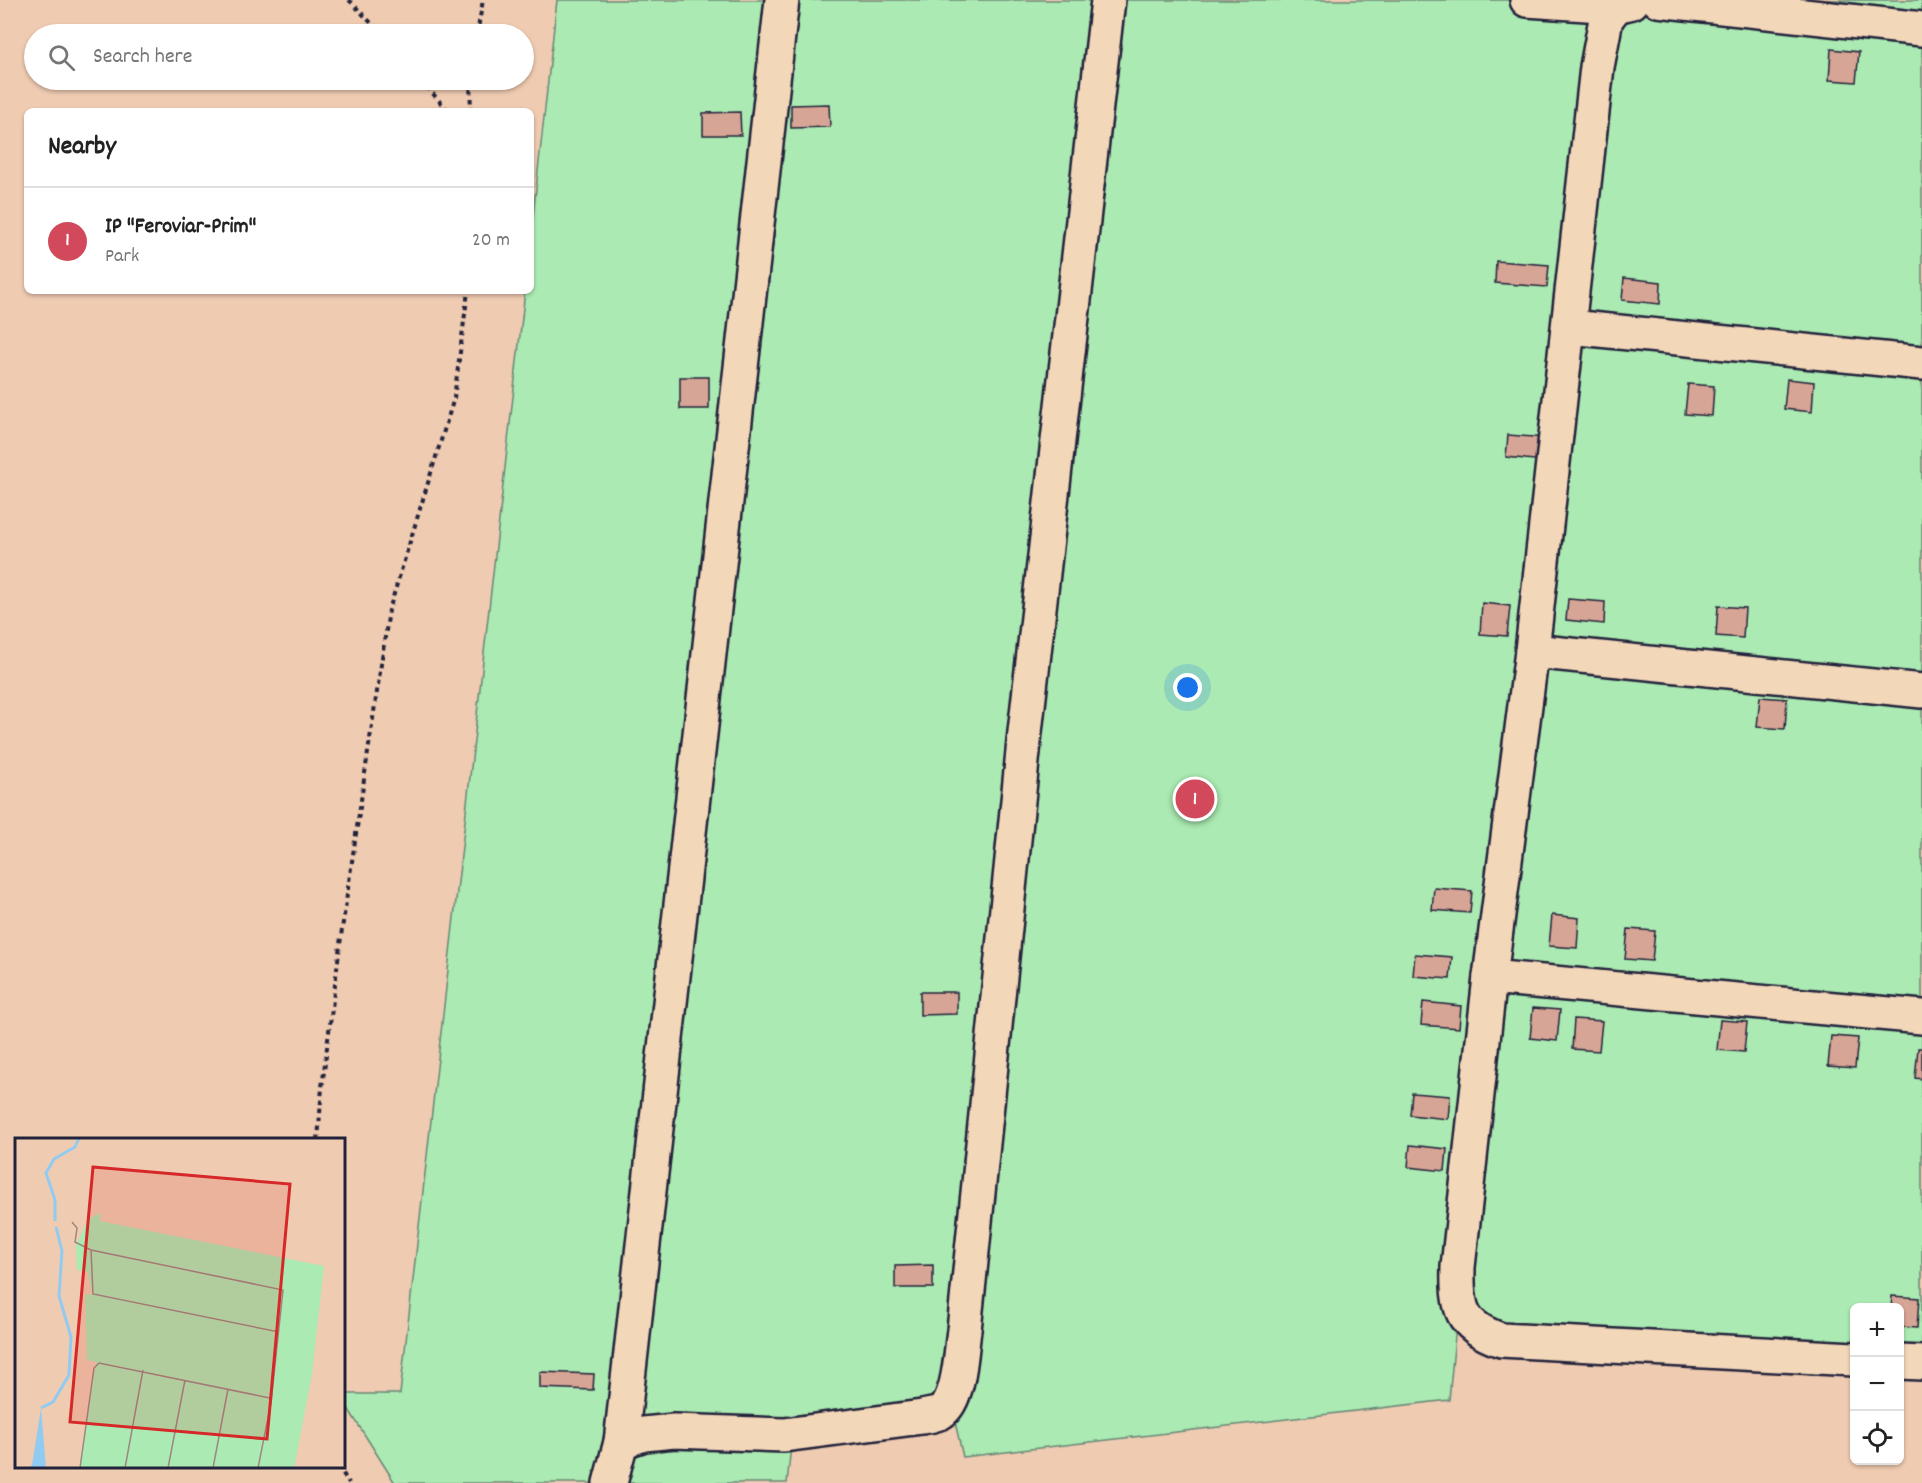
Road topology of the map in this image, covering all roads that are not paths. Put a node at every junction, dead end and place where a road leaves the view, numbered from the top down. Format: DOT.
graph roads {
  1 [pos="782,0"];
  2 [pos="1108,0"];
  3 [pos="1527,0"];
  4 [pos="1658,0"];
  5 [pos="1628,3"];
  6 [pos="1922,29"];
  7 [pos="1570,327"];
  8 [pos="1922,363"];
  9 [pos="1532,651"];
  10 [pos="1922,691"];
  11 [pos="1490,977"];
  12 [pos="1922,1017"];
  13 [pos="1850,1359"];
  14 [pos="1904,1362"];
  15 [pos="1922,1363"];
  16 [pos="621,1442"];
  17 [pos="610,1483"];
  1 -- 16 [label="street"];
  2 -- 16 [label="street"];
  3 -- 5 [label="street"];
  4 -- 6 [label="street"];
  5 -- 7 [label="street"];
  7 -- 8 [label="street"];
  7 -- 9 [label="street"];
  9 -- 10 [label="street"];
  9 -- 11 [label="street"];
  11 -- 12 [label="street"];
  11 -- 13 [label="street"];
  14 -- 15 [label="street"];
  16 -- 17 [label="street"];
}
